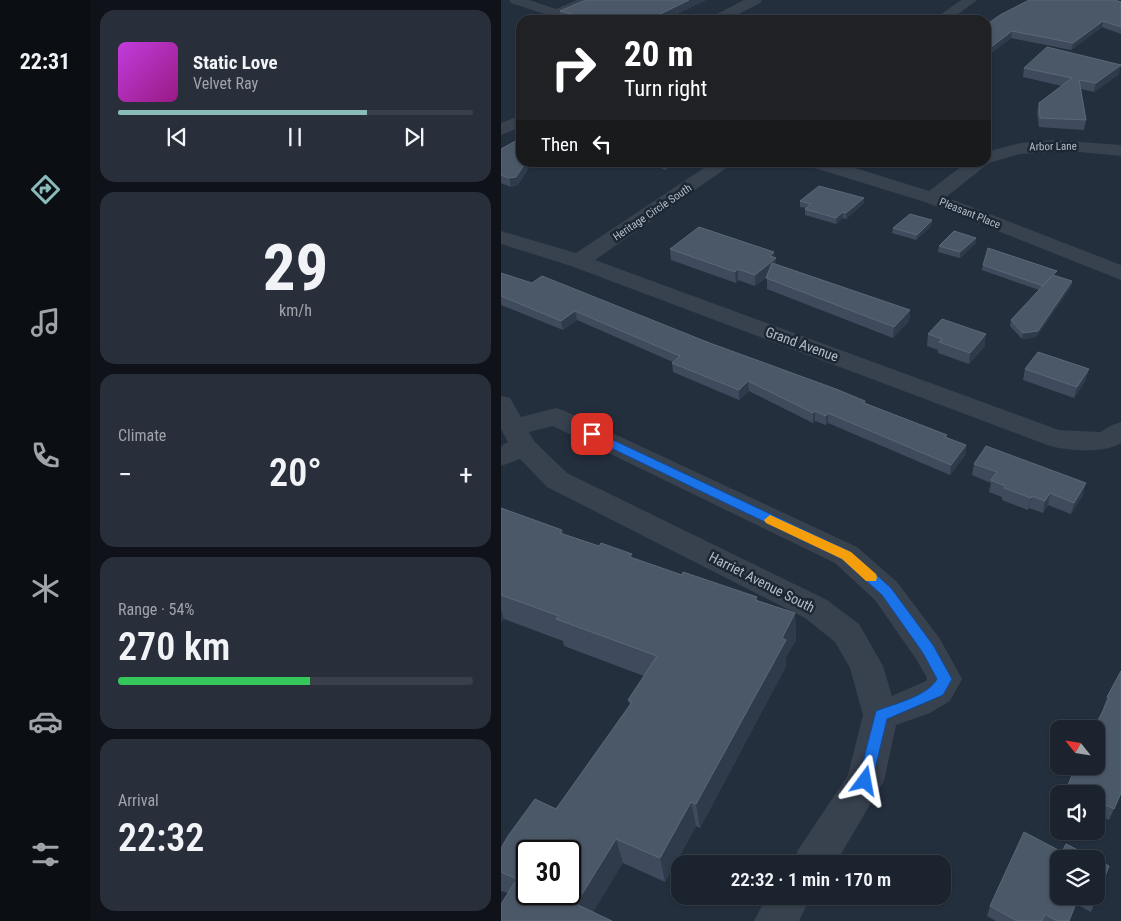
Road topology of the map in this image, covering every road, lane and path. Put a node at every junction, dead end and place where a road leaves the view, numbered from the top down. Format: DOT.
graph roads {
  1 [pos="515,0"];
  2 [pos="589,0"];
  3 [pos="755,0"];
  4 [pos="970,0"];
  5 [pos="726,15"];
  6 [pos="947,15"];
  7 [pos="516,122"];
  8 [pos="501,130"];
  9 [pos="1121,150"];
  10 [pos="991,157"];
  11 [pos="718,167"];
  12 [pos="831,167"];
  13 [pos="973,167"];
  14 [pos="932,198"];
  15 [pos="501,237"];
  16 [pos="579,261"];
  17 [pos="1121,273"];
  18 [pos="510,433"];
  19 [pos="1113,436"];
  20 [pos="881,715"];
  21 [pos="818,855"];
  22 [pos="785,905"];
  23 [pos="775,921"];
  1 -- 2 [label="street"];
  3 -- 5 [label="street"];
  4 -- 6 [label="street"];
  7 -- 8 [label="street"];
  9 -- 10 [label="street, Arbor Lane"];
  11 -- 16 [label="street, Heritage Circle South"];
  12 -- 14 [label="street, Pleasant Place"];
  13 -- 14 [label="street"];
  14 -- 17 [label="street, Pleasant Place"];
  15 -- 16 [label="street, Grand Avenue"];
  16 -- 19 [label="street, Grand Avenue"];
  18 -- 20 [label="street, Harriet Avenue South"];
  18 -- 20 [label="street"];
  20 -- 21 [label="street"];
  22 -- 23 [label="street"];
}
